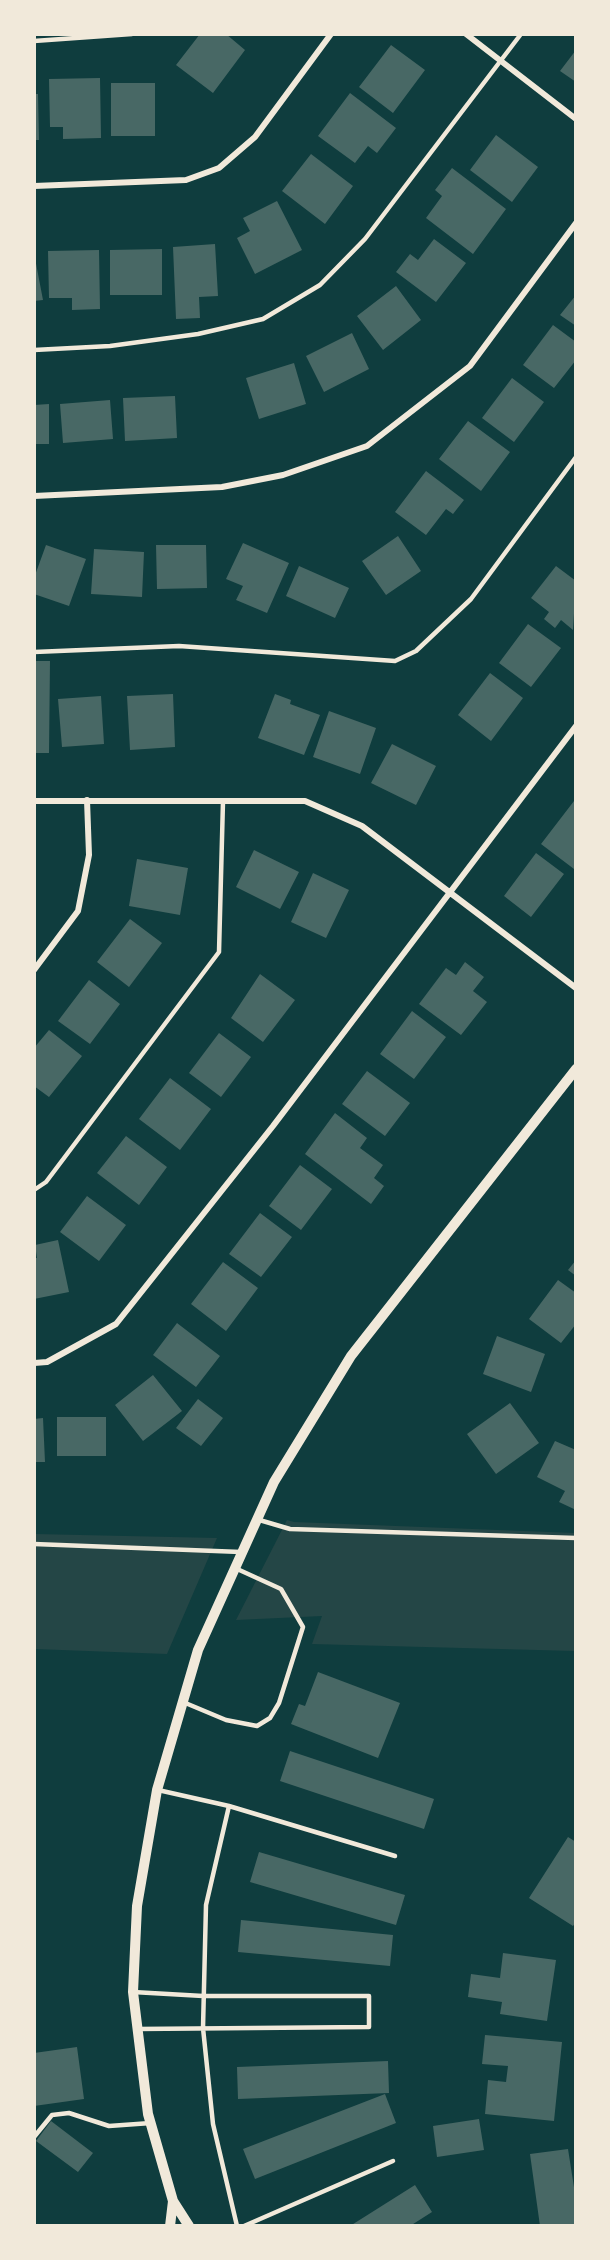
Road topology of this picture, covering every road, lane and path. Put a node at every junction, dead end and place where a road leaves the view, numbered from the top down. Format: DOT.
graph roads {
  1 [pos="132,34"];
  2 [pos="331,34"];
  3 [pos="466,34"];
  4 [pos="521,34"];
  5 [pos="34,41"];
  6 [pos="501,62"];
  7 [pos="576,119"];
  8 [pos="34,186"];
  9 [pos="576,223"];
  10 [pos="34,350"];
  11 [pos="576,457"];
  12 [pos="34,496"];
  13 [pos="34,652"];
  14 [pos="576,726"];
  15 [pos="87,800"];
  16 [pos="34,801"];
  17 [pos="223,801"];
  18 [pos="449,892"];
  19 [pos="34,970"];
  20 [pos="576,988"];
  21 [pos="576,1069"];
  22 [pos="34,1190"];
  23 [pos="34,1363"];
  24 [pos="256,1519"];
  25 [pos="576,1538"];
  26 [pos="34,1544"];
  27 [pos="241,1552"];
  28 [pos="234,1567"];
  29 [pos="183,1702"];
  30 [pos="157,1790"];
  31 [pos="230,1806"];
  32 [pos="395,1856"];
  33 [pos="133,1992"];
  34 [pos="203,1996"];
  35 [pos="203,2028"];
  36 [pos="137,2029"];
  37 [pos="151,2123"];
  38 [pos="34,2137"];
  39 [pos="393,2162"];
  40 [pos="173,2201"];
  41 [pos="170,2226"];
  42 [pos="189,2226"];
  43 [pos="237,2226"];
  44 [pos="244,2226"];
  1 -- 5 [label="lane"];
  2 -- 8 [label="street"];
  3 -- 6 [label="street"];
  4 -- 6 [label="lane"];
  6 -- 7 [label="street"];
  6 -- 10 [label="lane"];
  9 -- 12 [label="street"];
  11 -- 13 [label="lane"];
  14 -- 18 [label="street"];
  15 -- 16 [label="street"];
  15 -- 17 [label="street"];
  15 -- 19 [label="street"];
  17 -- 18 [label="street"];
  17 -- 22 [label="lane"];
  18 -- 20 [label="street"];
  18 -- 23 [label="street"];
  21 -- 24 [label="street"];
  24 -- 25 [label="lane"];
  24 -- 27 [label="street"];
  26 -- 27 [label="lane"];
  27 -- 28 [label="street"];
  28 -- 29 [label="street"];
  28 -- 29 [label="lane"];
  29 -- 30 [label="street"];
  30 -- 31 [label="lane"];
  30 -- 33 [label="street"];
  31 -- 32 [label="lane"];
  31 -- 34 [label="lane"];
  33 -- 34 [label="lane"];
  33 -- 36 [label="street"];
  34 -- 35 [label="lane"];
  34 -- 35 [label="lane"];
  35 -- 36 [label="lane"];
  35 -- 43 [label="lane"];
  36 -- 37 [label="street"];
  37 -- 38 [label="lane"];
  37 -- 40 [label="street"];
  39 -- 44 [label="lane"];
  40 -- 41 [label="street"];
  40 -- 42 [label="street"];
}
